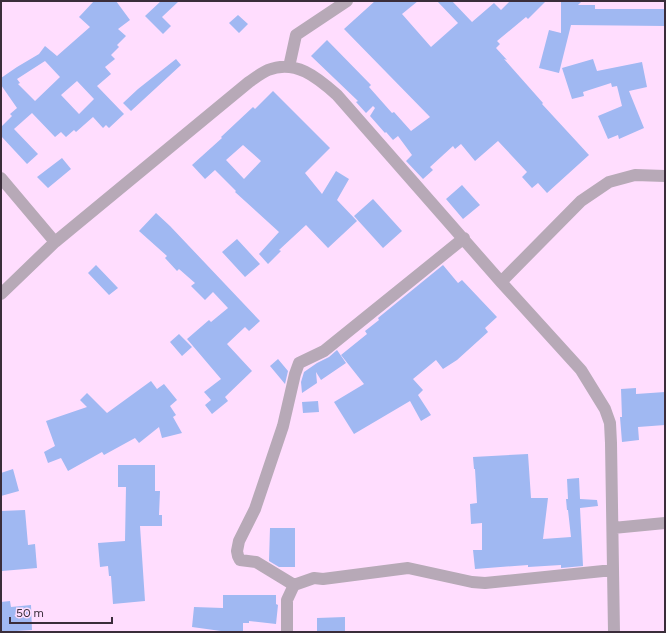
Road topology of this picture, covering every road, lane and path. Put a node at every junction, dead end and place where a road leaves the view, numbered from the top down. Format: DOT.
graph roads {
  1 [pos="347,1"];
  2 [pos="289,66"];
  3 [pos="665,176"];
  4 [pos="1,178"];
  5 [pos="464,238"];
  6 [pos="55,242"];
  7 [pos="501,282"];
  8 [pos="1,294"];
  9 [pos="665,523"];
  10 [pos="613,528"];
  11 [pos="613,570"];
  12 [pos="294,585"];
  13 [pos="286,632"];
  14 [pos="614,632"];
  1 -- 2 [label="street"];
  2 -- 5 [label="street"];
  2 -- 6 [label="street"];
  3 -- 7 [label="street"];
  4 -- 6 [label="street"];
  5 -- 7 [label="street"];
  5 -- 12 [label="street"];
  6 -- 8 [label="street"];
  7 -- 10 [label="street"];
  9 -- 10 [label="street"];
  10 -- 11 [label="street"];
  11 -- 12 [label="street"];
  11 -- 14 [label="street"];
  12 -- 13 [label="street"];
}
